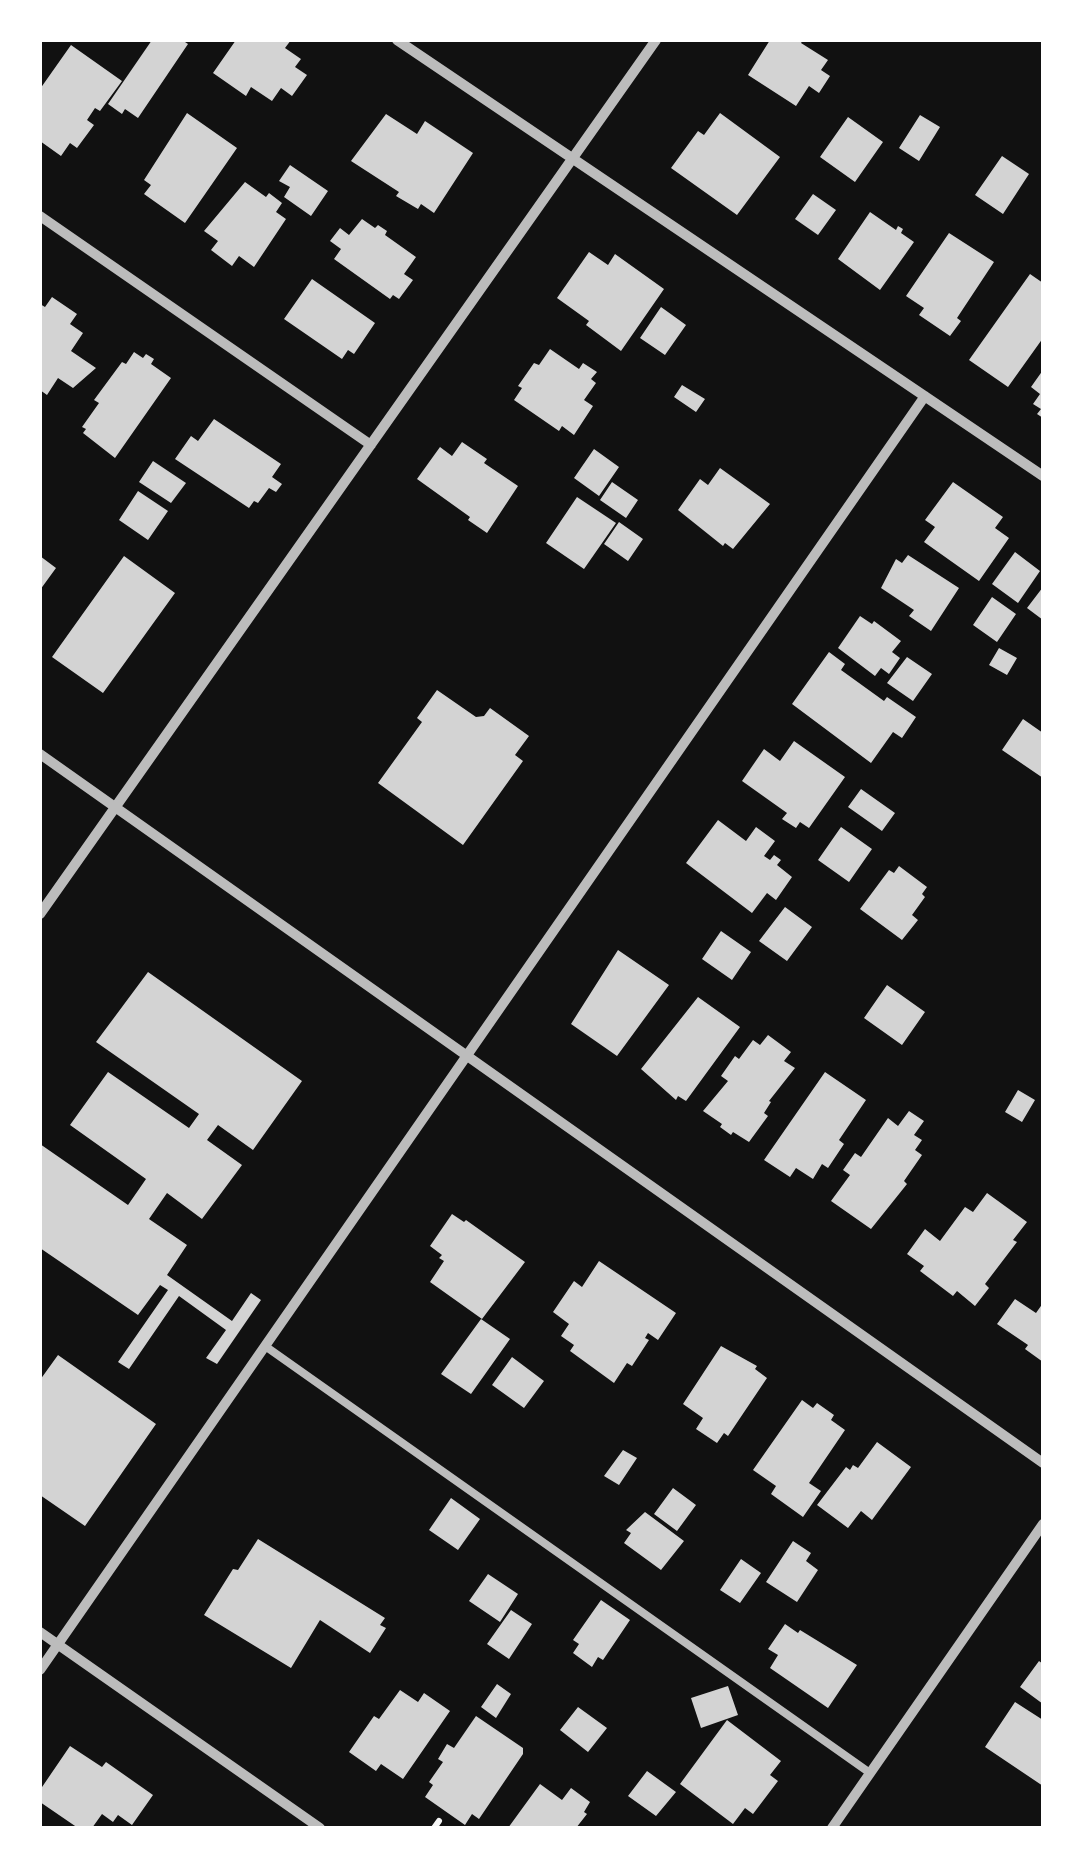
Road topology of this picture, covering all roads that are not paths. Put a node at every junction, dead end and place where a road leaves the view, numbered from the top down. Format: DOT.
graph roads {
  1 [pos="397,40"];
  2 [pos="656,40"];
  3 [pos="571,160"];
  4 [pos="40,216"];
  5 [pos="924,396"];
  6 [pos="371,445"];
  7 [pos="1043,476"];
  8 [pos="40,754"];
  9 [pos="115,807"];
  10 [pos="40,914"];
  11 [pos="464,1056"];
  12 [pos="265,1346"];
  13 [pos="1043,1463"];
  14 [pos="1043,1524"];
  15 [pos="40,1632"];
  16 [pos="58,1644"];
  17 [pos="40,1670"];
  18 [pos="870,1773"];
  19 [pos="320,1828"];
  20 [pos="832,1828"];
  1 -- 3 [label="street"];
  2 -- 3 [label="street"];
  3 -- 5 [label="street"];
  3 -- 6 [label="street"];
  4 -- 6 [label="street"];
  5 -- 7 [label="street"];
  5 -- 11 [label="street"];
  6 -- 9 [label="street"];
  8 -- 9 [label="street"];
  9 -- 10 [label="street"];
  9 -- 11 [label="street"];
  11 -- 12 [label="street"];
  11 -- 13 [label="street"];
  12 -- 16 [label="street"];
  12 -- 18 [label="lane"];
  14 -- 18 [label="street"];
  15 -- 16 [label="street"];
  16 -- 17 [label="street"];
  16 -- 19 [label="street"];
  18 -- 20 [label="street"];
}
